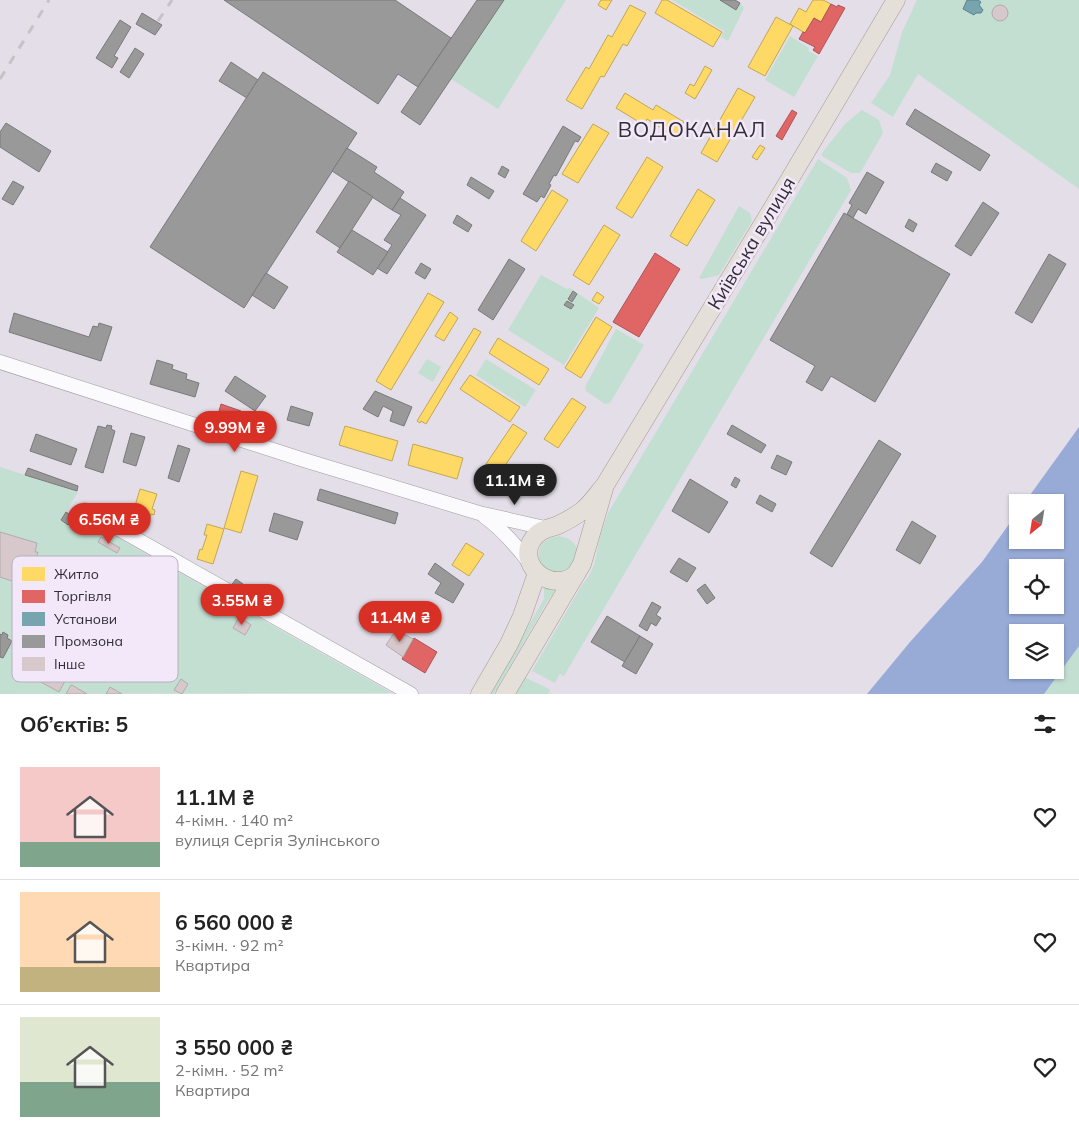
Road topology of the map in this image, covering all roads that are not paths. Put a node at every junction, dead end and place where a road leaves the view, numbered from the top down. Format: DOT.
graph roads {
  1 [pos="896,0"];
  2 [pos="0,362"];
  3 [pos="605,485"];
  4 [pos="85,510"];
  5 [pos="479,513"];
  6 [pos="550,527"];
  7 [pos="584,553"];
  8 [pos="166,556"];
  9 [pos="178,562"];
  10 [pos="534,569"];
  11 [pos="576,574"];
  12 [pos="411,694"];
  13 [pos="480,694"];
  14 [pos="505,694"];
  1 -- 3 [label="main road, Київська вулиця"];
  2 -- 5 [label="street"];
  3 -- 6 [label="main road"];
  3 -- 7 [label="main road"];
  4 -- 8 [label="street"];
  5 -- 6 [label="street"];
  5 -- 10 [label="street"];
  6 -- 7 [label="main road"];
  6 -- 10 [label="main road"];
  7 -- 11 [label="main road"];
  9 -- 12 [label="street"];
  10 -- 11 [label="main road"];
  10 -- 13 [label="main road"];
  11 -- 14 [label="main road"];
}
